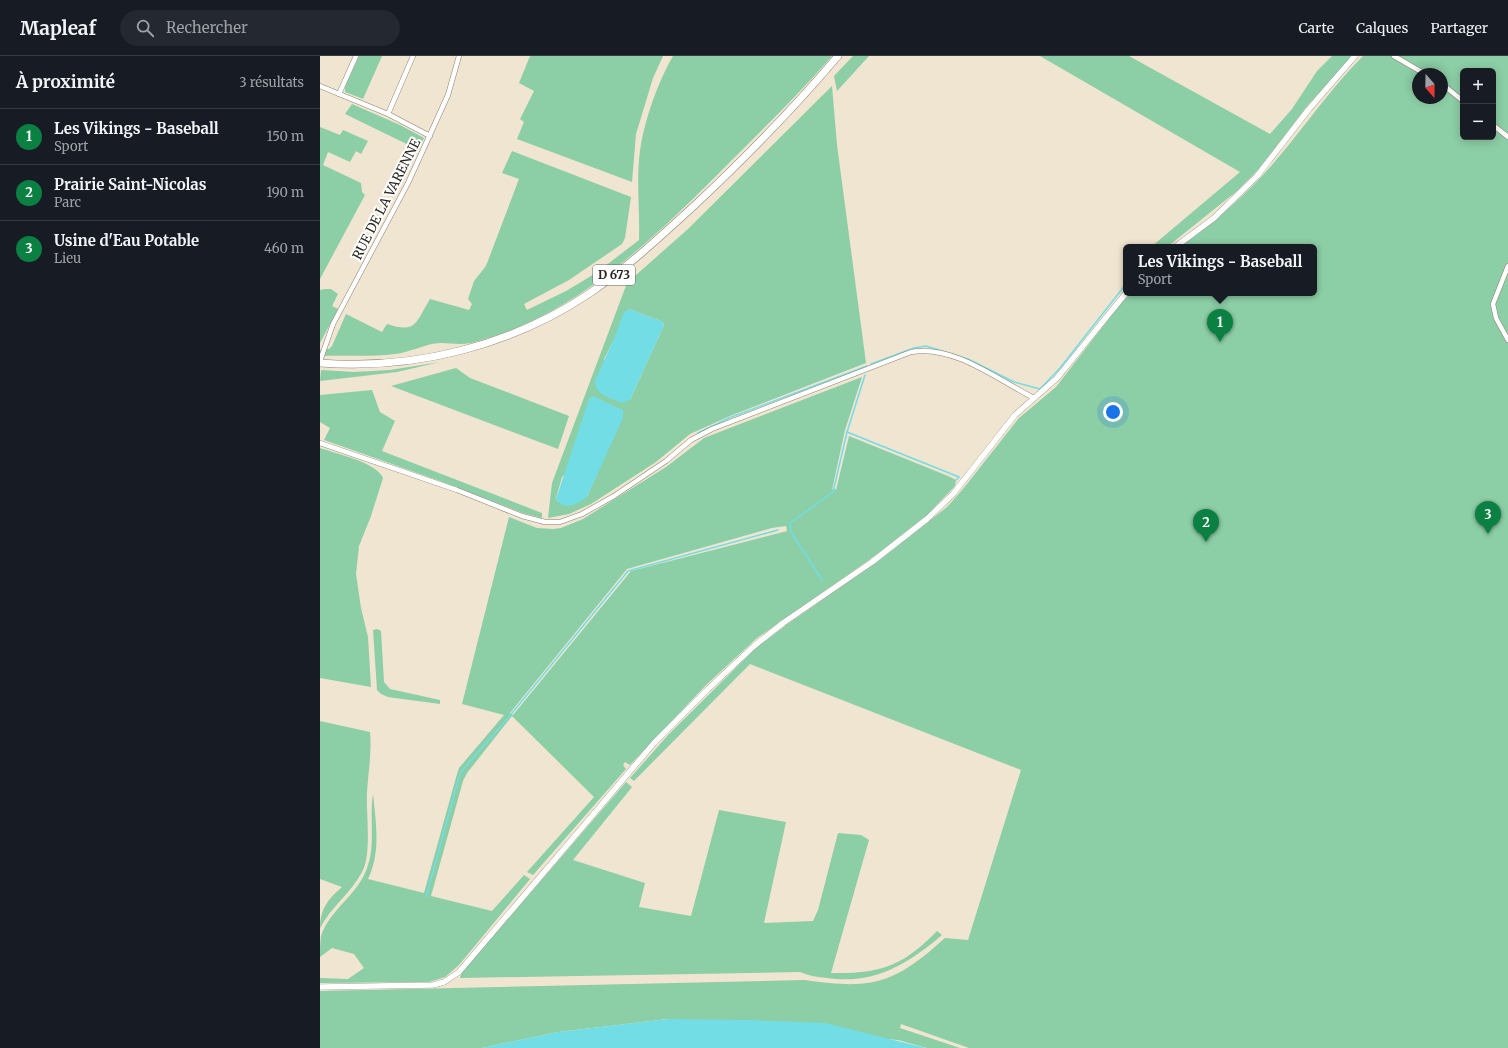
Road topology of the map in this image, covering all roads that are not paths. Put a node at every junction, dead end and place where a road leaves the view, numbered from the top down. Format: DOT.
graph roads {
  1 [pos="356,56"];
  2 [pos="413,56"];
  3 [pos="459,56"];
  4 [pos="838,56"];
  5 [pos="1355,56"];
  6 [pos="1394,56"];
  7 [pos="1415,68"];
  8 [pos="320,86"];
  9 [pos="1448,89"];
  10 [pos="339,94"];
  11 [pos="1460,99"];
  12 [pos="388,114"];
  13 [pos="1496,127"];
  14 [pos="430,136"];
  15 [pos="1508,137"];
  16 [pos="1179,244"];
  17 [pos="1508,266"];
  18 [pos="1124,296"];
  19 [pos="1508,340"];
  20 [pos="320,362"];
  21 [pos="1034,398"];
  22 [pos="320,443"];
  23 [pos="320,987"];
  1 -- 10 [label="street"];
  2 -- 12 [label="street"];
  3 -- 14 [label="street, RUE DE LA VARENNE"];
  4 -- 20 [label="main road, D 673"];
  5 -- 16 [label="street"];
  6 -- 7 [label="street"];
  8 -- 10 [label="street"];
  9 -- 11 [label="street"];
  10 -- 12 [label="street"];
  12 -- 14 [label="street"];
  13 -- 15 [label="street"];
  14 -- 20 [label="street, RUE DE LA VARENNE"];
  17 -- 19 [label="street"];
  18 -- 21 [label="street"];
  21 -- 22 [label="street"];
  21 -- 23 [label="street"];
}
